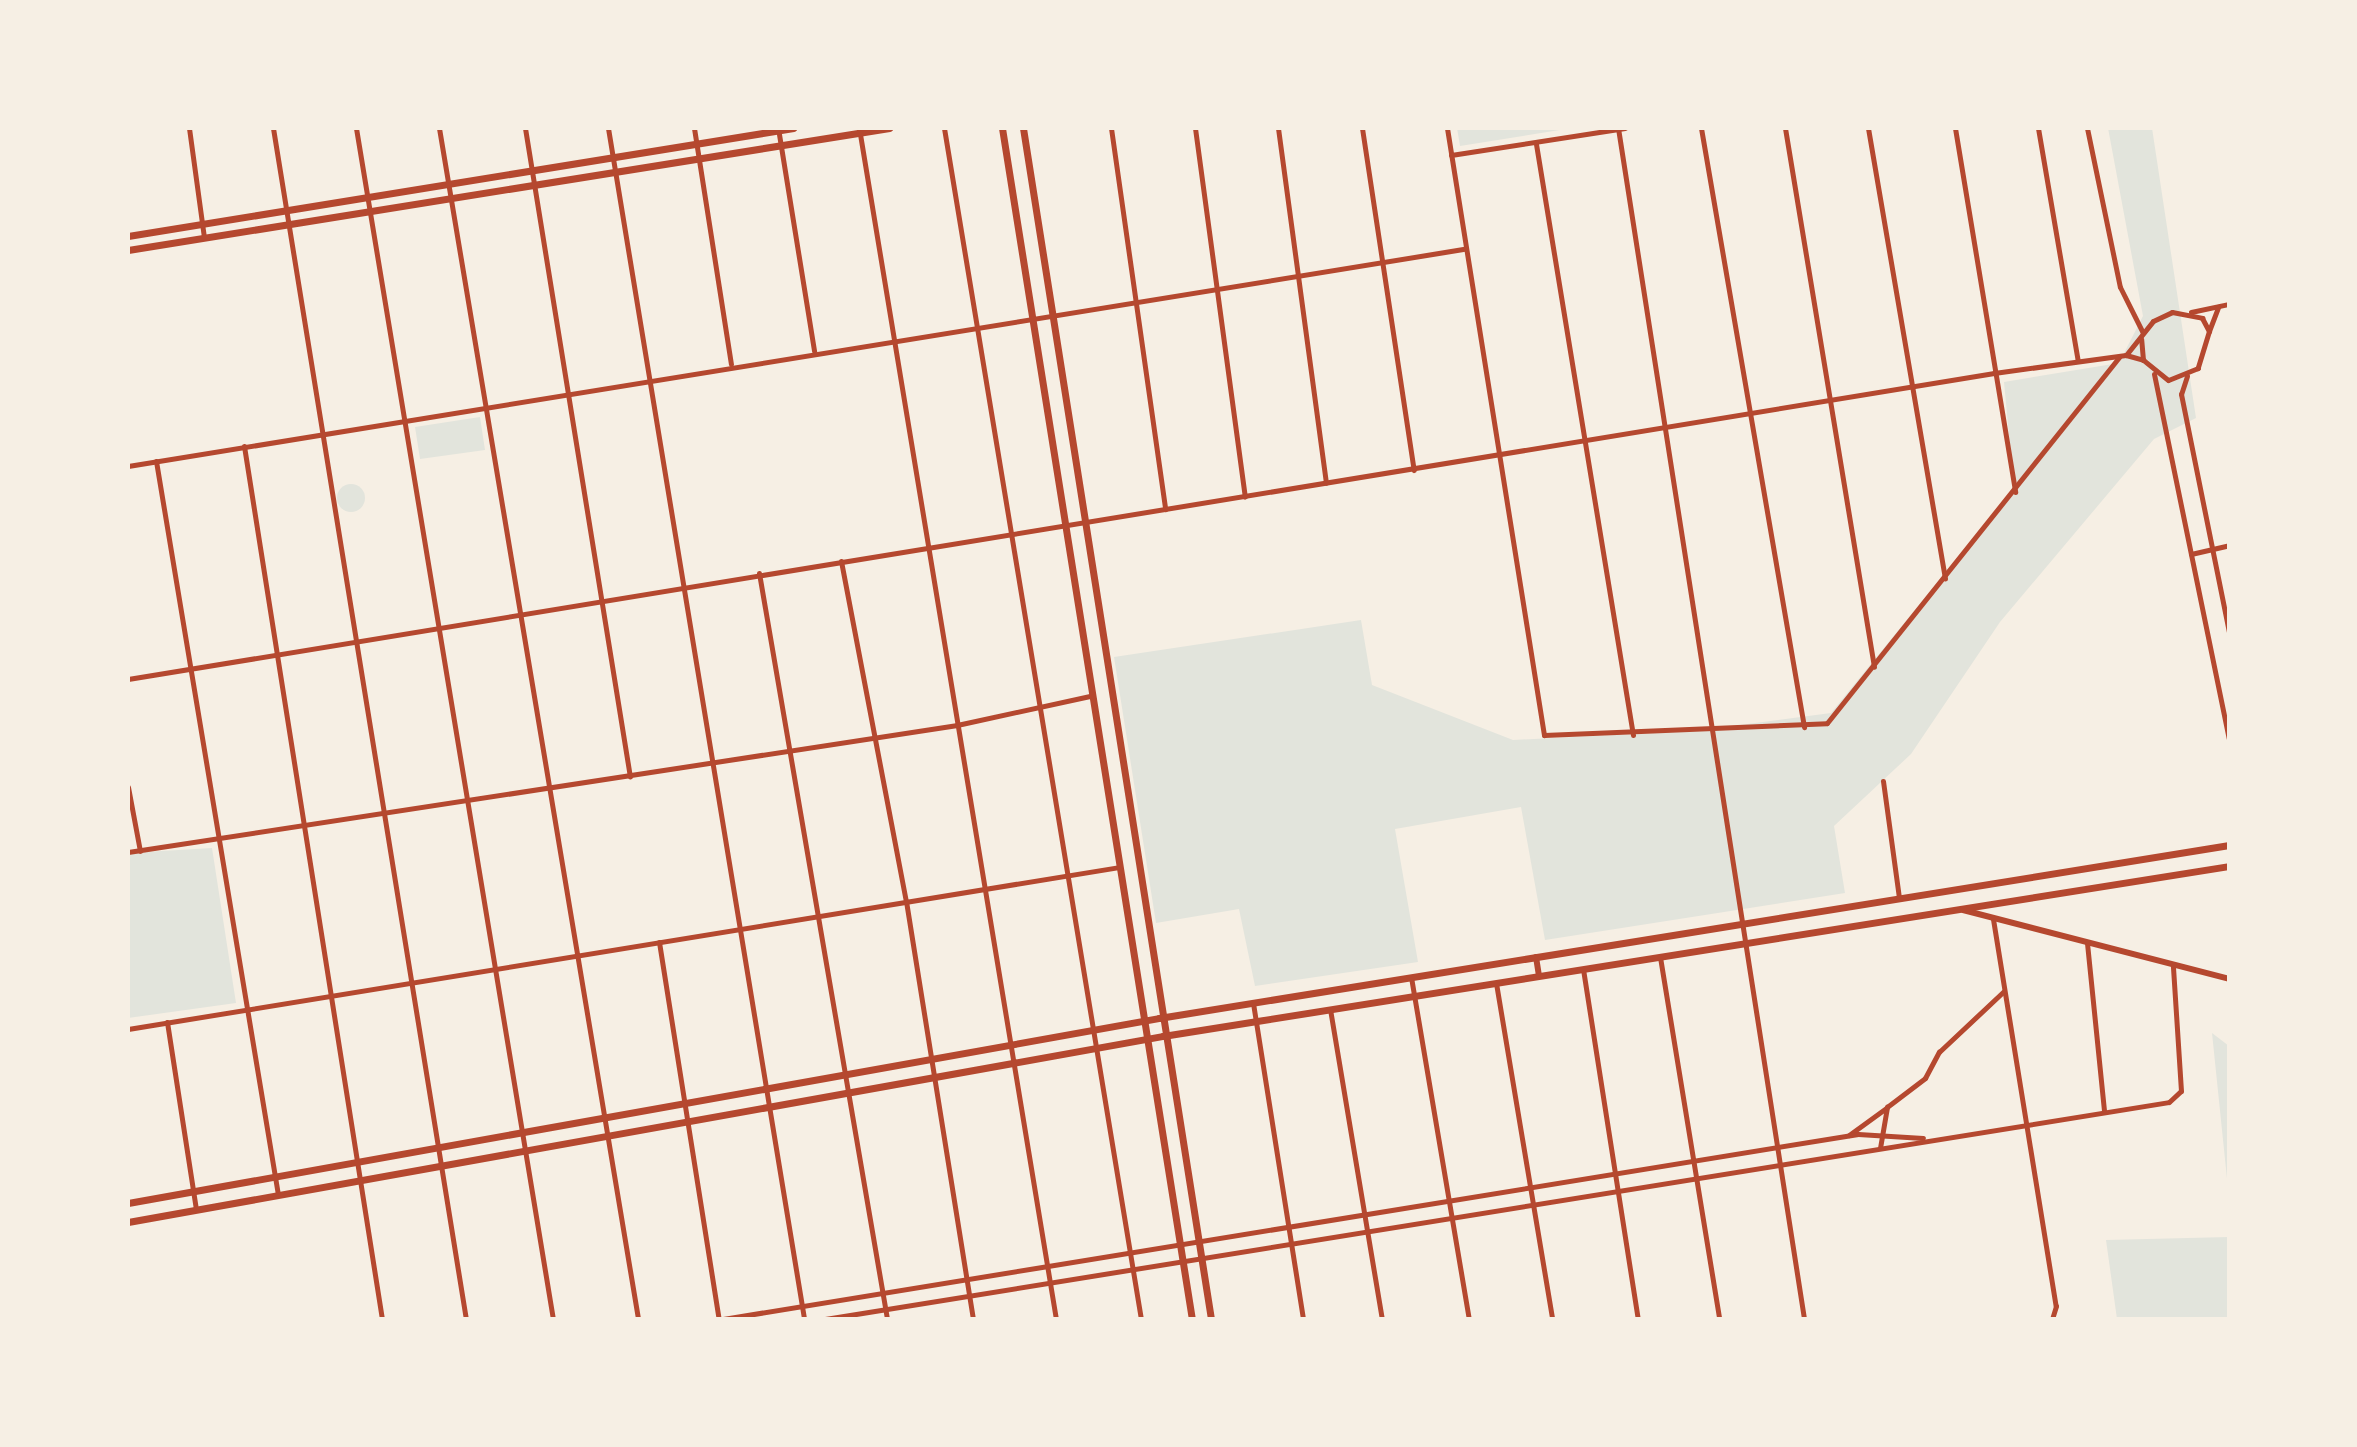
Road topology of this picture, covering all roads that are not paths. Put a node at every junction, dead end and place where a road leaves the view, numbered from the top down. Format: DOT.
graph roads {
  1 [pos="189,128"];
  2 [pos="273,128"];
  3 [pos="356,128"];
  4 [pos="439,128"];
  5 [pos="525,128"];
  6 [pos="608,128"];
  7 [pos="694,128"];
  8 [pos="793,128"];
  9 [pos="889,128"];
  10 [pos="944,128"];
  11 [pos="1002,128"];
  12 [pos="1023,128"];
  13 [pos="1111,128"];
  14 [pos="1195,128"];
  15 [pos="1278,128"];
  16 [pos="1362,128"];
  17 [pos="1447,128"];
  18 [pos="1620,128"];
  19 [pos="1701,128"];
  20 [pos="1785,128"];
  21 [pos="1868,128"];
  22 [pos="1955,128"];
  23 [pos="2038,128"];
  24 [pos="2087,128"];
  25 [pos="778,129"];
  26 [pos="859,130"];
  27 [pos="696,144"];
  28 [pos="1536,144"];
  29 [pos="780,145"];
  30 [pos="1451,155"];
  31 [pos="613,157"];
  32 [pos="698,158"];
  33 [pos="532,170"];
  34 [pos="614,172"];
  35 [pos="449,184"];
  36 [pos="535,185"];
  37 [pos="367,197"];
  38 [pos="452,198"];
  39 [pos="286,210"];
  40 [pos="371,211"];
  41 [pos="203,224"];
  42 [pos="288,224"];
  43 [pos="128,236"];
  44 [pos="204,238"];
  45 [pos="1464,249"];
  46 [pos="128,250"];
  47 [pos="1385,259"];
  48 [pos="1300,272"];
  49 [pos="1217,285"];
  50 [pos="1137,298"];
  51 [pos="2229,304"];
  52 [pos="2219,306"];
  53 [pos="2189,312"];
  54 [pos="1048,315"];
  55 [pos="1031,319"];
  56 [pos="977,327"];
  57 [pos="2209,331"];
  58 [pos="2142,336"];
  59 [pos="895,341"];
  60 [pos="814,351"];
  61 [pos="2122,356"];
  62 [pos="2143,360"];
  63 [pos="2078,361"];
  64 [pos="731,364"];
  65 [pos="1994,373"];
  66 [pos="2154,374"];
  67 [pos="2187,376"];
  68 [pos="650,379"];
  69 [pos="568,390"];
  70 [pos="1911,390"];
  71 [pos="486,404"];
  72 [pos="1828,404"];
  73 [pos="1749,413"];
  74 [pos="406,418"];
  75 [pos="1664,427"];
  76 [pos="321,432"];
  77 [pos="1587,440"];
  78 [pos="244,446"];
  79 [pos="1498,454"];
  80 [pos="156,461"];
  81 [pos="128,466"];
  82 [pos="1414,470"];
  83 [pos="1326,483"];
  84 [pos="2015,492"];
  85 [pos="1245,497"];
  86 [pos="1165,509"];
  87 [pos="1082,522"];
  88 [pos="1062,524"];
  89 [pos="1013,533"];
  90 [pos="2229,545"];
  91 [pos="928,548"];
  92 [pos="2212,549"];
  93 [pos="2191,554"];
  94 [pos="841,561"];
  95 [pos="759,573"];
  96 [pos="1945,579"];
  97 [pos="685,586"];
  98 [pos="600,600"];
  99 [pos="519,613"];
  100 [pos="437,630"];
  101 [pos="2229,632"];
  102 [pos="357,644"];
  103 [pos="275,653"];
  104 [pos="192,667"];
  105 [pos="1874,667"];
  106 [pos="128,679"];
  107 [pos="1090,696"];
  108 [pos="1042,705"];
  109 [pos="957,725"];
  110 [pos="1804,727"];
  111 [pos="1711,732"];
  112 [pos="1633,735"];
  113 [pos="877,736"];
  114 [pos="2229,738"];
  115 [pos="794,750"];
  116 [pos="712,762"];
  117 [pos="630,777"];
  118 [pos="1883,781"];
  119 [pos="549,786"];
  120 [pos="128,787"];
  121 [pos="467,799"];
  122 [pos="385,813"];
  123 [pos="302,825"];
  124 [pos="219,841"];
  125 [pos="2229,845"];
  126 [pos="140,851"];
  127 [pos="128,852"];
  128 [pos="2229,866"];
  129 [pos="1119,867"];
  130 [pos="1068,874"];
  131 [pos="986,888"];
  132 [pos="1899,898"];
  133 [pos="906,901"];
  134 [pos="1959,909"];
  135 [pos="823,915"];
  136 [pos="1993,919"];
  137 [pos="1740,924"];
  138 [pos="739,929"];
  139 [pos="659,942"];
  140 [pos="1743,943"];
  141 [pos="2087,943"];
  142 [pos="577,956"];
  143 [pos="1536,957"];
  144 [pos="1660,957"];
  145 [pos="2173,966"];
  146 [pos="1583,969"];
  147 [pos="496,970"];
  148 [pos="1539,976"];
  149 [pos="1411,977"];
  150 [pos="2229,979"];
  151 [pos="413,981"];
  152 [pos="1496,983"];
  153 [pos="2004,992"];
  154 [pos="332,995"];
  155 [pos="1414,996"];
  156 [pos="1253,1003"];
  157 [pos="249,1008"];
  158 [pos="1330,1009"];
  159 [pos="1159,1018"];
  160 [pos="1143,1021"];
  161 [pos="1255,1021"];
  162 [pos="167,1022"];
  163 [pos="128,1029"];
  164 [pos="1094,1030"];
  165 [pos="1163,1036"];
  166 [pos="1146,1039"];
  167 [pos="1010,1045"];
  168 [pos="1096,1048"];
  169 [pos="930,1059"];
  170 [pos="1013,1063"];
  171 [pos="849,1074"];
  172 [pos="933,1077"];
  173 [pos="767,1088"];
  174 [pos="850,1092"];
  175 [pos="686,1103"];
  176 [pos="771,1106"];
  177 [pos="1887,1107"];
  178 [pos="2104,1111"];
  179 [pos="606,1117"];
  180 [pos="689,1121"];
  181 [pos="2022,1123"];
  182 [pos="523,1132"];
  183 [pos="609,1136"];
  184 [pos="1848,1136"];
  185 [pos="1879,1136"];
  186 [pos="1932,1139"];
  187 [pos="438,1147"];
  188 [pos="1776,1147"];
  189 [pos="1880,1148"];
  190 [pos="526,1151"];
  191 [pos="1692,1161"];
  192 [pos="357,1162"];
  193 [pos="1779,1163"];
  194 [pos="441,1166"];
  195 [pos="1617,1173"];
  196 [pos="275,1176"];
  197 [pos="1694,1177"];
  198 [pos="360,1180"];
  199 [pos="1529,1186"];
  200 [pos="1619,1190"];
  201 [pos="196,1191"];
  202 [pos="278,1195"];
  203 [pos="1448,1199"];
  204 [pos="128,1203"];
  205 [pos="1532,1203"];
  206 [pos="196,1210"];
  207 [pos="1364,1213"];
  208 [pos="1451,1216"];
  209 [pos="128,1222"];
  210 [pos="1287,1225"];
  211 [pos="1367,1229"];
  212 [pos="1197,1239"];
  213 [pos="1290,1240"];
  214 [pos="1180,1241"];
  215 [pos="1129,1251"];
  216 [pos="1200,1254"];
  217 [pos="1183,1257"];
  218 [pos="1133,1265"];
  219 [pos="1048,1267"];
  220 [pos="966,1280"];
  221 [pos="1050,1282"];
  222 [pos="881,1294"];
  223 [pos="969,1295"];
  224 [pos="801,1306"];
  225 [pos="885,1309"];
  226 [pos="382,1319"];
  227 [pos="466,1319"];
  228 [pos="553,1319"];
  229 [pos="638,1319"];
  230 [pos="721,1319"];
  231 [pos="804,1319"];
  232 [pos="825,1319"];
  233 [pos="887,1319"];
  234 [pos="973,1319"];
  235 [pos="1056,1319"];
  236 [pos="1141,1319"];
  237 [pos="1192,1319"];
  238 [pos="1211,1319"];
  239 [pos="1303,1319"];
  240 [pos="1382,1319"];
  241 [pos="1469,1319"];
  242 [pos="1552,1319"];
  243 [pos="1638,1319"];
  244 [pos="1719,1319"];
  245 [pos="1804,1319"];
  246 [pos="2052,1319"];
  1 -- 41 [label="street"];
  2 -- 39 [label="street"];
  3 -- 37 [label="street"];
  4 -- 35 [label="street"];
  5 -- 33 [label="street"];
  6 -- 31 [label="street"];
  7 -- 27 [label="street"];
  8 -- 25 [label="main road"];
  9 -- 26 [label="main road"];
  10 -- 56 [label="street"];
  11 -- 55 [label="main road"];
  12 -- 54 [label="main road"];
  13 -- 50 [label="street"];
  14 -- 49 [label="street"];
  15 -- 48 [label="street"];
  16 -- 47 [label="street"];
  17 -- 30 [label="street"];
  18 -- 28 [label="street"];
  18 -- 75 [label="street"];
  19 -- 73 [label="street"];
  20 -- 72 [label="street"];
  21 -- 70 [label="street"];
  22 -- 65 [label="street"];
  23 -- 63 [label="street"];
  24 -- 58 [label="street"];
  25 -- 27 [label="main road"];
  25 -- 29 [label="street"];
  26 -- 29 [label="main road"];
  26 -- 59 [label="street"];
  27 -- 31 [label="main road"];
  27 -- 32 [label="street"];
  28 -- 30 [label="street"];
  28 -- 77 [label="street"];
  29 -- 32 [label="main road"];
  29 -- 60 [label="street"];
  30 -- 45 [label="street"];
  31 -- 33 [label="main road"];
  31 -- 34 [label="street"];
  32 -- 34 [label="main road"];
  32 -- 64 [label="street"];
  33 -- 35 [label="main road"];
  33 -- 36 [label="street"];
  34 -- 36 [label="main road"];
  34 -- 68 [label="street"];
  35 -- 37 [label="main road"];
  35 -- 38 [label="street"];
  36 -- 38 [label="main road"];
  36 -- 69 [label="street"];
  37 -- 39 [label="main road"];
  37 -- 40 [label="street"];
  38 -- 40 [label="main road"];
  38 -- 71 [label="street"];
  39 -- 41 [label="main road"];
  39 -- 42 [label="street"];
  40 -- 42 [label="main road"];
  40 -- 74 [label="street"];
  41 -- 43 [label="main road"];
  41 -- 44 [label="street"];
  42 -- 44 [label="main road"];
  42 -- 76 [label="street"];
  44 -- 46 [label="main road"];
  45 -- 47 [label="street"];
  45 -- 79 [label="street"];
  47 -- 48 [label="street"];
  47 -- 82 [label="street"];
  48 -- 49 [label="street"];
  48 -- 83 [label="street"];
  49 -- 50 [label="street"];
  49 -- 85 [label="street"];
  50 -- 54 [label="street"];
  50 -- 86 [label="street"];
  51 -- 52 [label="street"];
  52 -- 53 [label="street"];
  52 -- 57 [label="street"];
  53 -- 57 [label="street"];
  53 -- 58 [label="street"];
  54 -- 55 [label="street"];
  54 -- 87 [label="main road"];
  55 -- 56 [label="street"];
  55 -- 88 [label="main road"];
  56 -- 59 [label="street"];
  56 -- 89 [label="street"];
  57 -- 67 [label="street"];
  58 -- 61 [label="street"];
  58 -- 62 [label="street"];
  59 -- 60 [label="street"];
  59 -- 91 [label="street"];
  60 -- 64 [label="street"];
  61 -- 62 [label="street"];
  61 -- 63 [label="street"];
  61 -- 84 [label="street"];
  62 -- 66 [label="street"];
  63 -- 65 [label="street"];
  64 -- 68 [label="street"];
  65 -- 70 [label="street"];
  65 -- 84 [label="street"];
  66 -- 67 [label="street"];
  66 -- 93 [label="street"];
  67 -- 92 [label="street"];
  68 -- 69 [label="street"];
  68 -- 97 [label="street"];
  69 -- 71 [label="street"];
  69 -- 98 [label="street"];
  70 -- 72 [label="street"];
  70 -- 96 [label="street"];
  71 -- 74 [label="street"];
  71 -- 99 [label="street"];
  72 -- 73 [label="street"];
  72 -- 105 [label="street"];
  73 -- 75 [label="street"];
  73 -- 110 [label="street"];
  74 -- 76 [label="street"];
  74 -- 100 [label="street"];
  75 -- 77 [label="street"];
  75 -- 111 [label="street"];
  76 -- 78 [label="street"];
  76 -- 102 [label="street"];
  77 -- 79 [label="street"];
  77 -- 112 [label="street"];
  78 -- 80 [label="street"];
  78 -- 103 [label="street"];
  79 -- 82 [label="street"];
  79 -- 112 [label="street"];
  80 -- 81 [label="street"];
  80 -- 104 [label="street"];
  82 -- 83 [label="street"];
  83 -- 85 [label="street"];
  84 -- 96 [label="street"];
  85 -- 86 [label="street"];
  86 -- 87 [label="street"];
  87 -- 88 [label="street"];
  87 -- 159 [label="main road"];
  88 -- 89 [label="street"];
  88 -- 107 [label="main road"];
  89 -- 91 [label="street"];
  89 -- 108 [label="street"];
  90 -- 92 [label="street"];
  91 -- 94 [label="street"];
  91 -- 109 [label="street"];
  92 -- 93 [label="street"];
  92 -- 101 [label="street"];
  93 -- 114 [label="street"];
  94 -- 95 [label="street"];
  94 -- 113 [label="street"];
  95 -- 97 [label="street"];
  95 -- 115 [label="street"];
  96 -- 105 [label="street"];
  97 -- 98 [label="street"];
  97 -- 116 [label="street"];
  98 -- 99 [label="street"];
  98 -- 117 [label="street"];
  99 -- 100 [label="street"];
  99 -- 119 [label="street"];
  100 -- 102 [label="street"];
  100 -- 121 [label="street"];
  102 -- 103 [label="street"];
  102 -- 122 [label="street"];
  103 -- 104 [label="street"];
  103 -- 123 [label="street"];
  104 -- 106 [label="street"];
  104 -- 124 [label="street"];
  105 -- 110 [label="street"];
  107 -- 108 [label="street"];
  107 -- 129 [label="main road"];
  108 -- 109 [label="street"];
  108 -- 130 [label="street"];
  109 -- 113 [label="street"];
  109 -- 131 [label="street"];
  110 -- 111 [label="street"];
  111 -- 112 [label="street"];
  111 -- 137 [label="street"];
  113 -- 115 [label="street"];
  113 -- 133 [label="street"];
  115 -- 116 [label="street"];
  115 -- 135 [label="street"];
  116 -- 117 [label="street"];
  116 -- 138 [label="street"];
  117 -- 119 [label="street"];
  118 -- 132 [label="street"];
  119 -- 121 [label="street"];
  119 -- 142 [label="street"];
  120 -- 126 [label="street"];
  121 -- 122 [label="street"];
  121 -- 147 [label="street"];
  122 -- 123 [label="street"];
  122 -- 151 [label="street"];
  123 -- 124 [label="street"];
  123 -- 154 [label="street"];
  124 -- 126 [label="street"];
  124 -- 157 [label="street"];
  125 -- 132 [label="main road"];
  126 -- 127 [label="street"];
  128 -- 134 [label="main road"];
  129 -- 130 [label="street"];
  129 -- 160 [label="main road"];
  130 -- 131 [label="street"];
  130 -- 164 [label="street"];
  131 -- 133 [label="street"];
  131 -- 167 [label="street"];
  132 -- 137 [label="main road"];
  133 -- 135 [label="street"];
  133 -- 169 [label="street"];
  134 -- 136 [label="street"];
  134 -- 140 [label="main road"];
  135 -- 138 [label="street"];
  135 -- 171 [label="street"];
  136 -- 141 [label="street"];
  136 -- 153 [label="street"];
  137 -- 140 [label="street"];
  137 -- 143 [label="main road"];
  138 -- 139 [label="street"];
  138 -- 173 [label="street"];
  139 -- 142 [label="street"];
  139 -- 175 [label="street"];
  140 -- 144 [label="main road"];
  140 -- 188 [label="street"];
  141 -- 145 [label="street"];
  141 -- 178 [label="street"];
  142 -- 147 [label="street"];
  142 -- 179 [label="street"];
  143 -- 148 [label="street"];
  143 -- 149 [label="main road"];
  144 -- 146 [label="main road"];
  144 -- 191 [label="street"];
  145 -- 150 [label="street"];
  145 -- 178 [label="street"];
  146 -- 148 [label="main road"];
  146 -- 195 [label="street"];
  147 -- 151 [label="street"];
  147 -- 182 [label="street"];
  148 -- 152 [label="main road"];
  149 -- 155 [label="street"];
  149 -- 156 [label="main road"];
  151 -- 154 [label="street"];
  151 -- 187 [label="street"];
  152 -- 155 [label="main road"];
  152 -- 199 [label="street"];
  153 -- 177 [label="street"];
  153 -- 181 [label="street"];
  154 -- 157 [label="street"];
  154 -- 192 [label="street"];
  155 -- 158 [label="main road"];
  155 -- 203 [label="street"];
  156 -- 159 [label="main road"];
  156 -- 161 [label="street"];
  157 -- 162 [label="street"];
  157 -- 196 [label="street"];
  158 -- 161 [label="main road"];
  158 -- 207 [label="street"];
  159 -- 160 [label="main road"];
  159 -- 165 [label="main road"];
  160 -- 164 [label="main road"];
  160 -- 166 [label="main road"];
  161 -- 165 [label="main road"];
  161 -- 210 [label="street"];
  162 -- 163 [label="street"];
  162 -- 201 [label="street"];
  164 -- 167 [label="main road"];
  164 -- 168 [label="street"];
  165 -- 166 [label="main road"];
  165 -- 212 [label="main road"];
  166 -- 168 [label="main road"];
  166 -- 214 [label="main road"];
  167 -- 169 [label="main road"];
  167 -- 170 [label="street"];
  168 -- 170 [label="main road"];
  168 -- 215 [label="street"];
  169 -- 171 [label="main road"];
  169 -- 172 [label="street"];
  170 -- 172 [label="main road"];
  170 -- 219 [label="street"];
  171 -- 173 [label="main road"];
  171 -- 174 [label="street"];
  172 -- 174 [label="main road"];
  172 -- 220 [label="street"];
  173 -- 175 [label="main road"];
  173 -- 176 [label="street"];
  174 -- 176 [label="main road"];
  174 -- 222 [label="street"];
  175 -- 179 [label="main road"];
  175 -- 180 [label="street"];
  176 -- 180 [label="main road"];
  176 -- 224 [label="street"];
  177 -- 184 [label="street"];
  177 -- 185 [label="street"];
  178 -- 181 [label="street"];
  179 -- 182 [label="main road"];
  179 -- 183 [label="street"];
  180 -- 183 [label="main road"];
  180 -- 230 [label="street"];
  181 -- 186 [label="street"];
  181 -- 246 [label="street"];
  182 -- 187 [label="main road"];
  182 -- 190 [label="street"];
  183 -- 190 [label="main road"];
  183 -- 229 [label="street"];
  184 -- 185 [label="street"];
  184 -- 188 [label="street"];
  185 -- 186 [label="street"];
  185 -- 189 [label="street"];
  186 -- 189 [label="street"];
  187 -- 192 [label="main road"];
  187 -- 194 [label="street"];
  188 -- 191 [label="street"];
  188 -- 193 [label="street"];
  189 -- 193 [label="street"];
  190 -- 194 [label="main road"];
  190 -- 228 [label="street"];
  191 -- 195 [label="street"];
  191 -- 197 [label="street"];
  192 -- 196 [label="main road"];
  192 -- 198 [label="street"];
  193 -- 197 [label="street"];
  193 -- 245 [label="street"];
  194 -- 198 [label="main road"];
  194 -- 227 [label="street"];
  195 -- 199 [label="street"];
  195 -- 200 [label="street"];
  196 -- 201 [label="main road"];
  196 -- 202 [label="street"];
  197 -- 200 [label="street"];
  197 -- 244 [label="street"];
  198 -- 202 [label="main road"];
  198 -- 226 [label="street"];
  199 -- 203 [label="street"];
  199 -- 205 [label="street"];
  200 -- 205 [label="street"];
  200 -- 243 [label="street"];
  201 -- 204 [label="main road"];
  201 -- 206 [label="street"];
  202 -- 206 [label="main road"];
  203 -- 207 [label="street"];
  203 -- 208 [label="street"];
  205 -- 208 [label="street"];
  205 -- 242 [label="street"];
  206 -- 209 [label="main road"];
  207 -- 210 [label="street"];
  207 -- 211 [label="street"];
  208 -- 211 [label="street"];
  208 -- 241 [label="street"];
  210 -- 212 [label="street"];
  210 -- 213 [label="street"];
  211 -- 213 [label="street"];
  211 -- 240 [label="street"];
  212 -- 214 [label="street"];
  212 -- 216 [label="main road"];
  213 -- 216 [label="street"];
  213 -- 239 [label="street"];
  214 -- 215 [label="street"];
  214 -- 217 [label="main road"];
  215 -- 218 [label="street"];
  215 -- 219 [label="street"];
  216 -- 217 [label="street"];
  216 -- 238 [label="main road"];
  217 -- 218 [label="street"];
  217 -- 237 [label="main road"];
  218 -- 221 [label="street"];
  218 -- 236 [label="street"];
  219 -- 220 [label="street"];
  219 -- 221 [label="street"];
  220 -- 222 [label="street"];
  220 -- 223 [label="street"];
  221 -- 223 [label="street"];
  221 -- 235 [label="street"];
  222 -- 224 [label="street"];
  222 -- 225 [label="street"];
  223 -- 225 [label="street"];
  223 -- 234 [label="street"];
  224 -- 230 [label="street"];
  224 -- 231 [label="street"];
  225 -- 232 [label="street"];
  225 -- 233 [label="street"];
}
